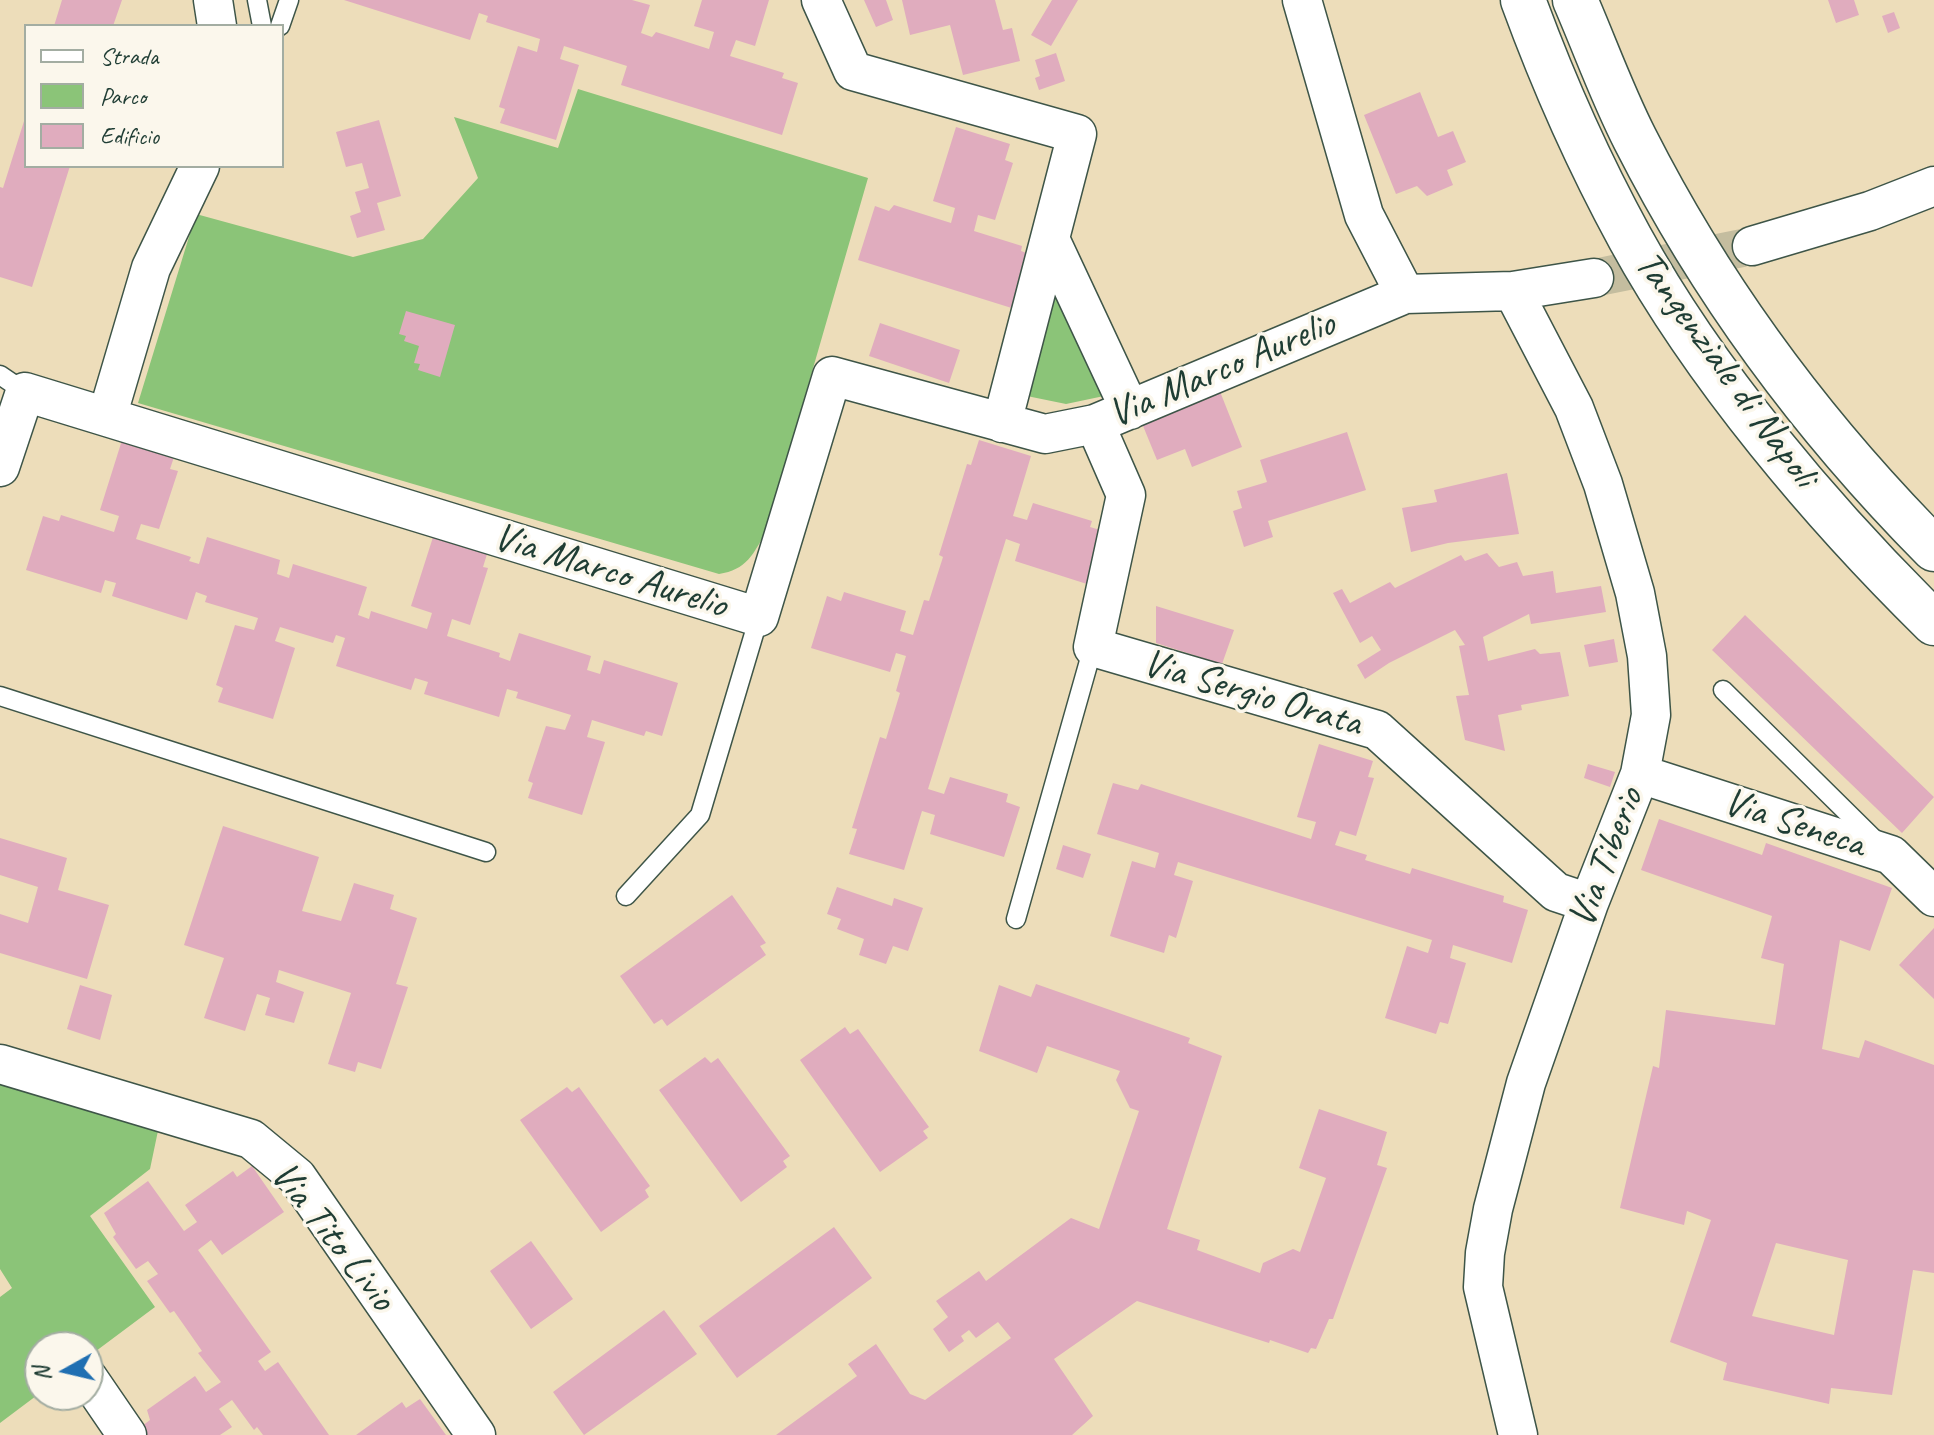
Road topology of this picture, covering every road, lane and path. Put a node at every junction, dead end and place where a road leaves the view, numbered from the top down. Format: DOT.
graph roads {
  1 [pos="213,0"];
  2 [pos="257,0"];
  3 [pos="289,0"];
  4 [pos="821,0"];
  5 [pos="1302,0"];
  6 [pos="1523,0"];
  7 [pos="1575,0"];
  8 [pos="217,24"];
  9 [pos="262,24"];
  10 [pos="281,24"];
  11 [pos="199,168"];
  12 [pos="1934,186"];
  13 [pos="1050,239"];
  14 [pos="1752,246"];
  15 [pos="1594,278"];
  16 [pos="1513,291"];
  17 [pos="1405,294"];
  18 [pos="13,384"];
  19 [pos="1130,410"];
  20 [pos="107,417"];
  21 [pos="1002,423"];
  22 [pos="1095,424"];
  23 [pos="0,467"];
  24 [pos="1934,549"];
  25 [pos="759,617"];
  26 [pos="1934,623"];
  27 [pos="1093,647"];
  28 [pos="1723,690"];
  29 [pos="0,696"];
  30 [pos="1640,774"];
  31 [pos="486,852"];
  32 [pos="1891,855"];
  33 [pos="626,896"];
  34 [pos="1934,897"];
  35 [pos="1589,903"];
  36 [pos="1016,919"];
  37 [pos="0,1064"];
  38 [pos="104,1401"];
  39 [pos="127,1435"];
  40 [pos="476,1435"];
  41 [pos="1518,1435"];
  1 -- 8 [label="street"];
  2 -- 9 [label="lane"];
  3 -- 10 [label="lane"];
  4 -- 13 [label="street"];
  5 -- 17 [label="street"];
  6 -- 26 [label="highway, Tangenziale di Napoli"];
  7 -- 24 [label="highway, Tangenziale di Napoli"];
  11 -- 20 [label="street"];
  12 -- 14 [label="street"];
  13 -- 19 [label="street"];
  13 -- 21 [label="street"];
  15 -- 16 [label="street, Via Marco Aurelio"];
  16 -- 17 [label="street, Via Marco Aurelio"];
  16 -- 30 [label="street, Via Tiberio"];
  17 -- 19 [label="street, Via Marco Aurelio"];
  18 -- 20 [label="street, Via Marco Aurelio"];
  18 -- 23 [label="street"];
  19 -- 22 [label="street, Via Marco Aurelio"];
  20 -- 25 [label="street, Via Marco Aurelio"];
  21 -- 22 [label="street, Via Marco Aurelio"];
  21 -- 25 [label="street, Via Marco Aurelio"];
  22 -- 27 [label="street, Via Sergio Orata"];
  25 -- 33 [label="lane"];
  27 -- 35 [label="street, Via Sergio Orata"];
  27 -- 36 [label="lane, Via Sergio Orata"];
  28 -- 32 [label="lane"];
  29 -- 31 [label="lane"];
  30 -- 32 [label="street, Via Seneca"];
  30 -- 35 [label="street, Via Tiberio"];
  32 -- 34 [label="street, Via Seneca"];
  35 -- 41 [label="street, Via Tiberio"];
  37 -- 40 [label="street, Via Tito Livio"];
  38 -- 39 [label="street"];
}
